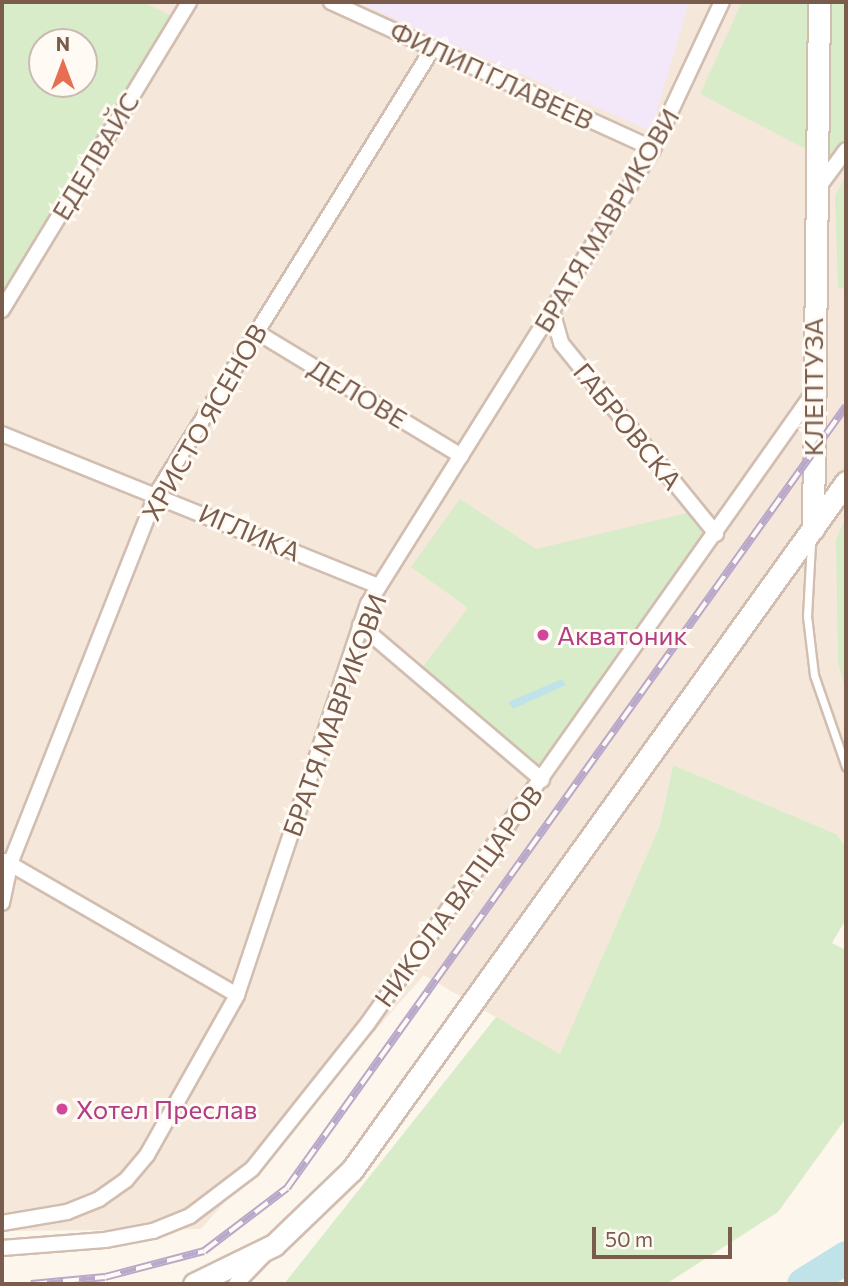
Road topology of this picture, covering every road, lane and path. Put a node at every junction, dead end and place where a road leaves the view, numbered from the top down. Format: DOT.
graph roads {
  1 [pos="189,2"];
  2 [pos="331,2"];
  3 [pos="722,2"];
  4 [pos="819,2"];
  5 [pos="433,48"];
  6 [pos="653,149"];
  7 [pos="846,150"];
  8 [pos="816,190"];
  9 [pos="2,310"];
  10 [pos="552,312"];
  11 [pos="255,331"];
  12 [pos="811,396"];
  13 [pos="2,434"];
  14 [pos="461,456"];
  15 [pos="846,482"];
  16 [pos="157,493"];
  17 [pos="813,529"];
  18 [pos="716,534"];
  19 [pos="379,586"];
  20 [pos="360,625"];
  21 [pos="846,767"];
  22 [pos="542,780"];
  23 [pos="6,861"];
  24 [pos="2,903"];
  25 [pos="237,995"];
  26 [pos="2,1223"];
  27 [pos="274,1245"];
  28 [pos="2,1248"];
  29 [pos="194,1284"];
  30 [pos="236,1284"];
  1 -- 9 [label="street, ЕДЕЛВАЙС"];
  2 -- 5 [label="street, ФИЛИП ГЛАВЕЕВ"];
  3 -- 6 [label="street, БРАТЯ МАВРИКОВИ"];
  4 -- 8 [label="street, КЛЕПТУЗА"];
  5 -- 6 [label="street, ФИЛИП ГЛАВЕЕВ"];
  5 -- 11 [label="street, ХРИСТО ЯСЕНОВ"];
  6 -- 10 [label="street, БРАТЯ МАВРИКОВИ"];
  7 -- 8 [label="street"];
  8 -- 12 [label="street, КЛЕПТУЗА"];
  10 -- 14 [label="street, БРАТЯ МАВРИКОВИ"];
  10 -- 18 [label="street, ГАБРОВСКА"];
  11 -- 14 [label="street, ДЕЛОВЕ"];
  11 -- 16 [label="street, ХРИСТО ЯСЕНОВ"];
  12 -- 17 [label="street, КЛЕПТУЗА"];
  12 -- 18 [label="street, НИКОЛА ВАПЦАРОВ"];
  13 -- 16 [label="street, ИГЛИКА"];
  14 -- 19 [label="street, БРАТЯ МАВРИКОВИ"];
  15 -- 17 [label="street"];
  16 -- 19 [label="street, ИГЛИКА"];
  16 -- 23 [label="street, ХРИСТО ЯСЕНОВ"];
  17 -- 21 [label="lane, КЛЕПТУЗА"];
  17 -- 27 [label="street"];
  18 -- 22 [label="street, НИКОЛА ВАПЦАРОВ"];
  19 -- 20 [label="street, БРАТЯ МАВРИКОВИ"];
  20 -- 22 [label="street"];
  20 -- 25 [label="street, БРАТЯ МАВРИКОВИ"];
  22 -- 28 [label="street, НИКОЛА ВАПЦАРОВ"];
  23 -- 24 [label="street, ХРИСТО ЯСЕНОВ"];
  23 -- 25 [label="street"];
  25 -- 26 [label="street, БРАТЯ МАВРИКОВИ"];
  27 -- 29 [label="street"];
  27 -- 30 [label="street"];
}
